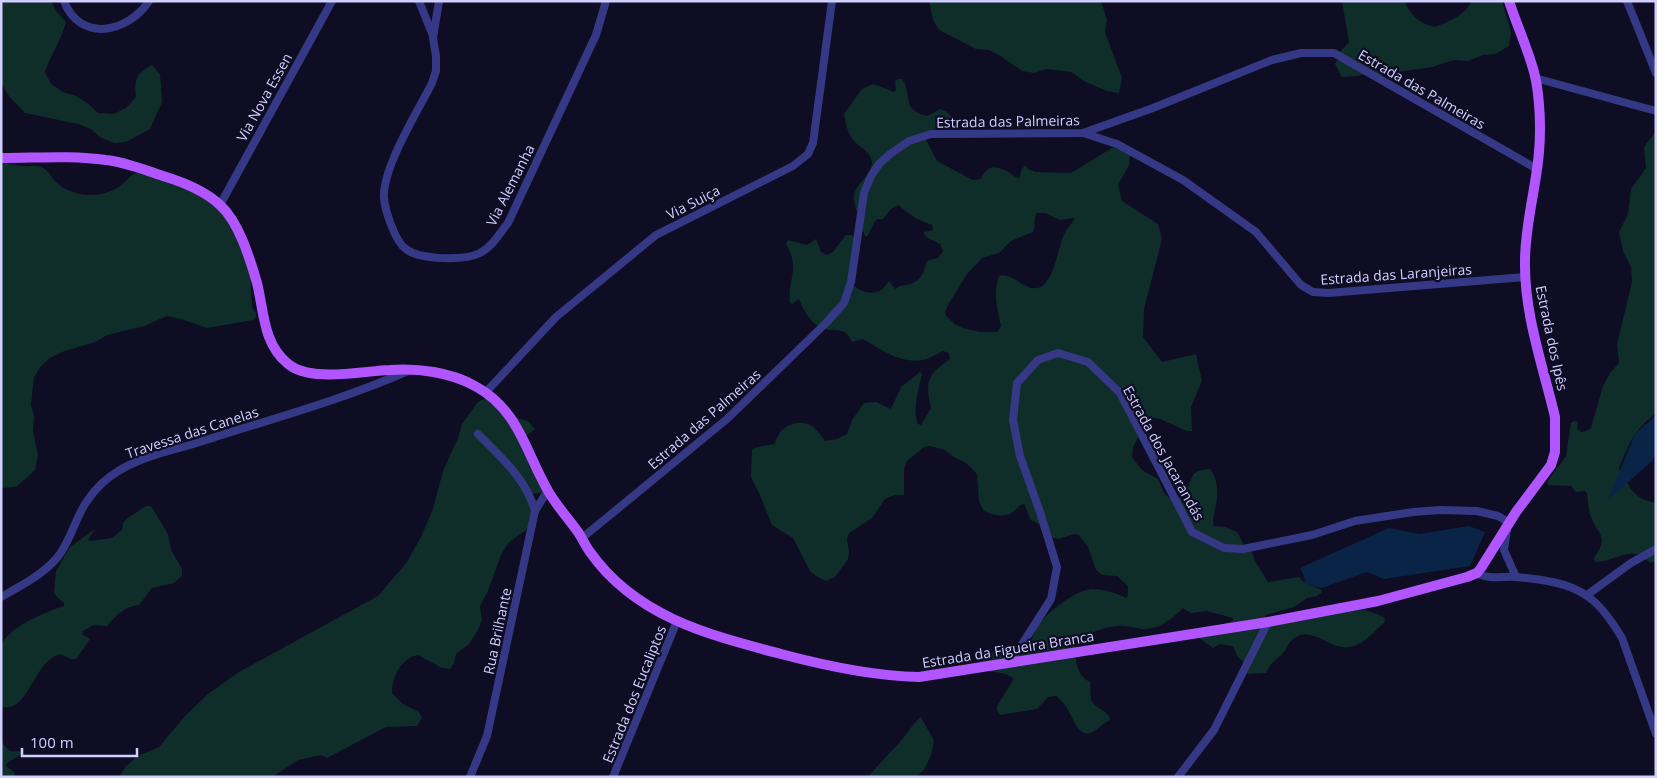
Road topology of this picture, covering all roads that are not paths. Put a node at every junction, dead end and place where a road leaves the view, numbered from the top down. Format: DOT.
graph roads {
  1 [pos="64,1"];
  2 [pos="149,1"];
  3 [pos="332,1"];
  4 [pos="419,1"];
  5 [pos="439,1"];
  6 [pos="606,1"];
  7 [pos="832,1"];
  8 [pos="1509,1"];
  9 [pos="1627,1"];
  10 [pos="433,38"];
  11 [pos="1656,73"];
  12 [pos="1536,78"];
  13 [pos="1656,111"];
  14 [pos="1083,133"];
  15 [pos="1,158"];
  16 [pos="1537,169"];
  17 [pos="220,205"];
  18 [pos="1525,277"];
  19 [pos="411,370"];
  20 [pos="486,392"];
  21 [pos="478,434"];
  22 [pos="548,490"];
  23 [pos="535,511"];
  24 [pos="1509,525"];
  25 [pos="582,538"];
  26 [pos="1656,549"];
  27 [pos="1478,573"];
  28 [pos="1516,578"];
  29 [pos="1587,596"];
  30 [pos="1,597"];
  31 [pos="677,622"];
  32 [pos="1268,622"];
  33 [pos="1010,663"];
  34 [pos="1656,734"];
  35 [pos="470,777"];
  36 [pos="613,777"];
  37 [pos="1178,777"];
  1 -- 2 [label="street"];
  3 -- 17 [label="street, Via Nova Essen"];
  4 -- 10 [label="street"];
  5 -- 10 [label="street, Via Alemanha"];
  6 -- 10 [label="street, Via Alemanha"];
  7 -- 20 [label="street, Via Suiça"];
  8 -- 12 [label="main road, Estrada dos Ipês"];
  9 -- 11 [label="street"];
  12 -- 13 [label="street"];
  12 -- 16 [label="main road, Estrada dos Ipês"];
  14 -- 16 [label="street, Estrada das Palmeiras"];
  14 -- 18 [label="street, Estrada das Laranjeiras"];
  14 -- 25 [label="street, Estrada das Palmeiras"];
  15 -- 17 [label="main road, Estrada da Figueira Branca"];
  16 -- 18 [label="main road, Estrada dos Ipês"];
  17 -- 19 [label="main road, Estrada da Figueira Branca"];
  18 -- 24 [label="main road, Estrada dos Ipês"];
  19 -- 20 [label="main road, Estrada da Figueira Branca"];
  19 -- 30 [label="street, Travessa das Canelas"];
  20 -- 22 [label="main road, Estrada da Figueira Branca"];
  21 -- 23 [label="street"];
  22 -- 23 [label="street, Rua Brilhante"];
  22 -- 25 [label="main road, Estrada da Figueira Branca"];
  23 -- 35 [label="street, Rua Brilhante"];
  24 -- 27 [label="main road, Estrada dos Ipês"];
  24 -- 28 [label="street"];
  24 -- 33 [label="street, Estrada dos Jacarandás"];
  25 -- 31 [label="main road, Estrada da Figueira Branca"];
  26 -- 29 [label="street"];
  27 -- 28 [label="street, Estrada da Figueira Branca"];
  27 -- 32 [label="main road, Estrada da Figueira Branca"];
  28 -- 29 [label="street, Estrada da Figueira Branca"];
  29 -- 34 [label="street, Estrada da Figueira Branca"];
  31 -- 33 [label="main road, Estrada da Figueira Branca"];
  31 -- 36 [label="street, Estrada dos Eucaliptos"];
  32 -- 33 [label="main road, Estrada da Figueira Branca"];
  32 -- 37 [label="street"];
}
